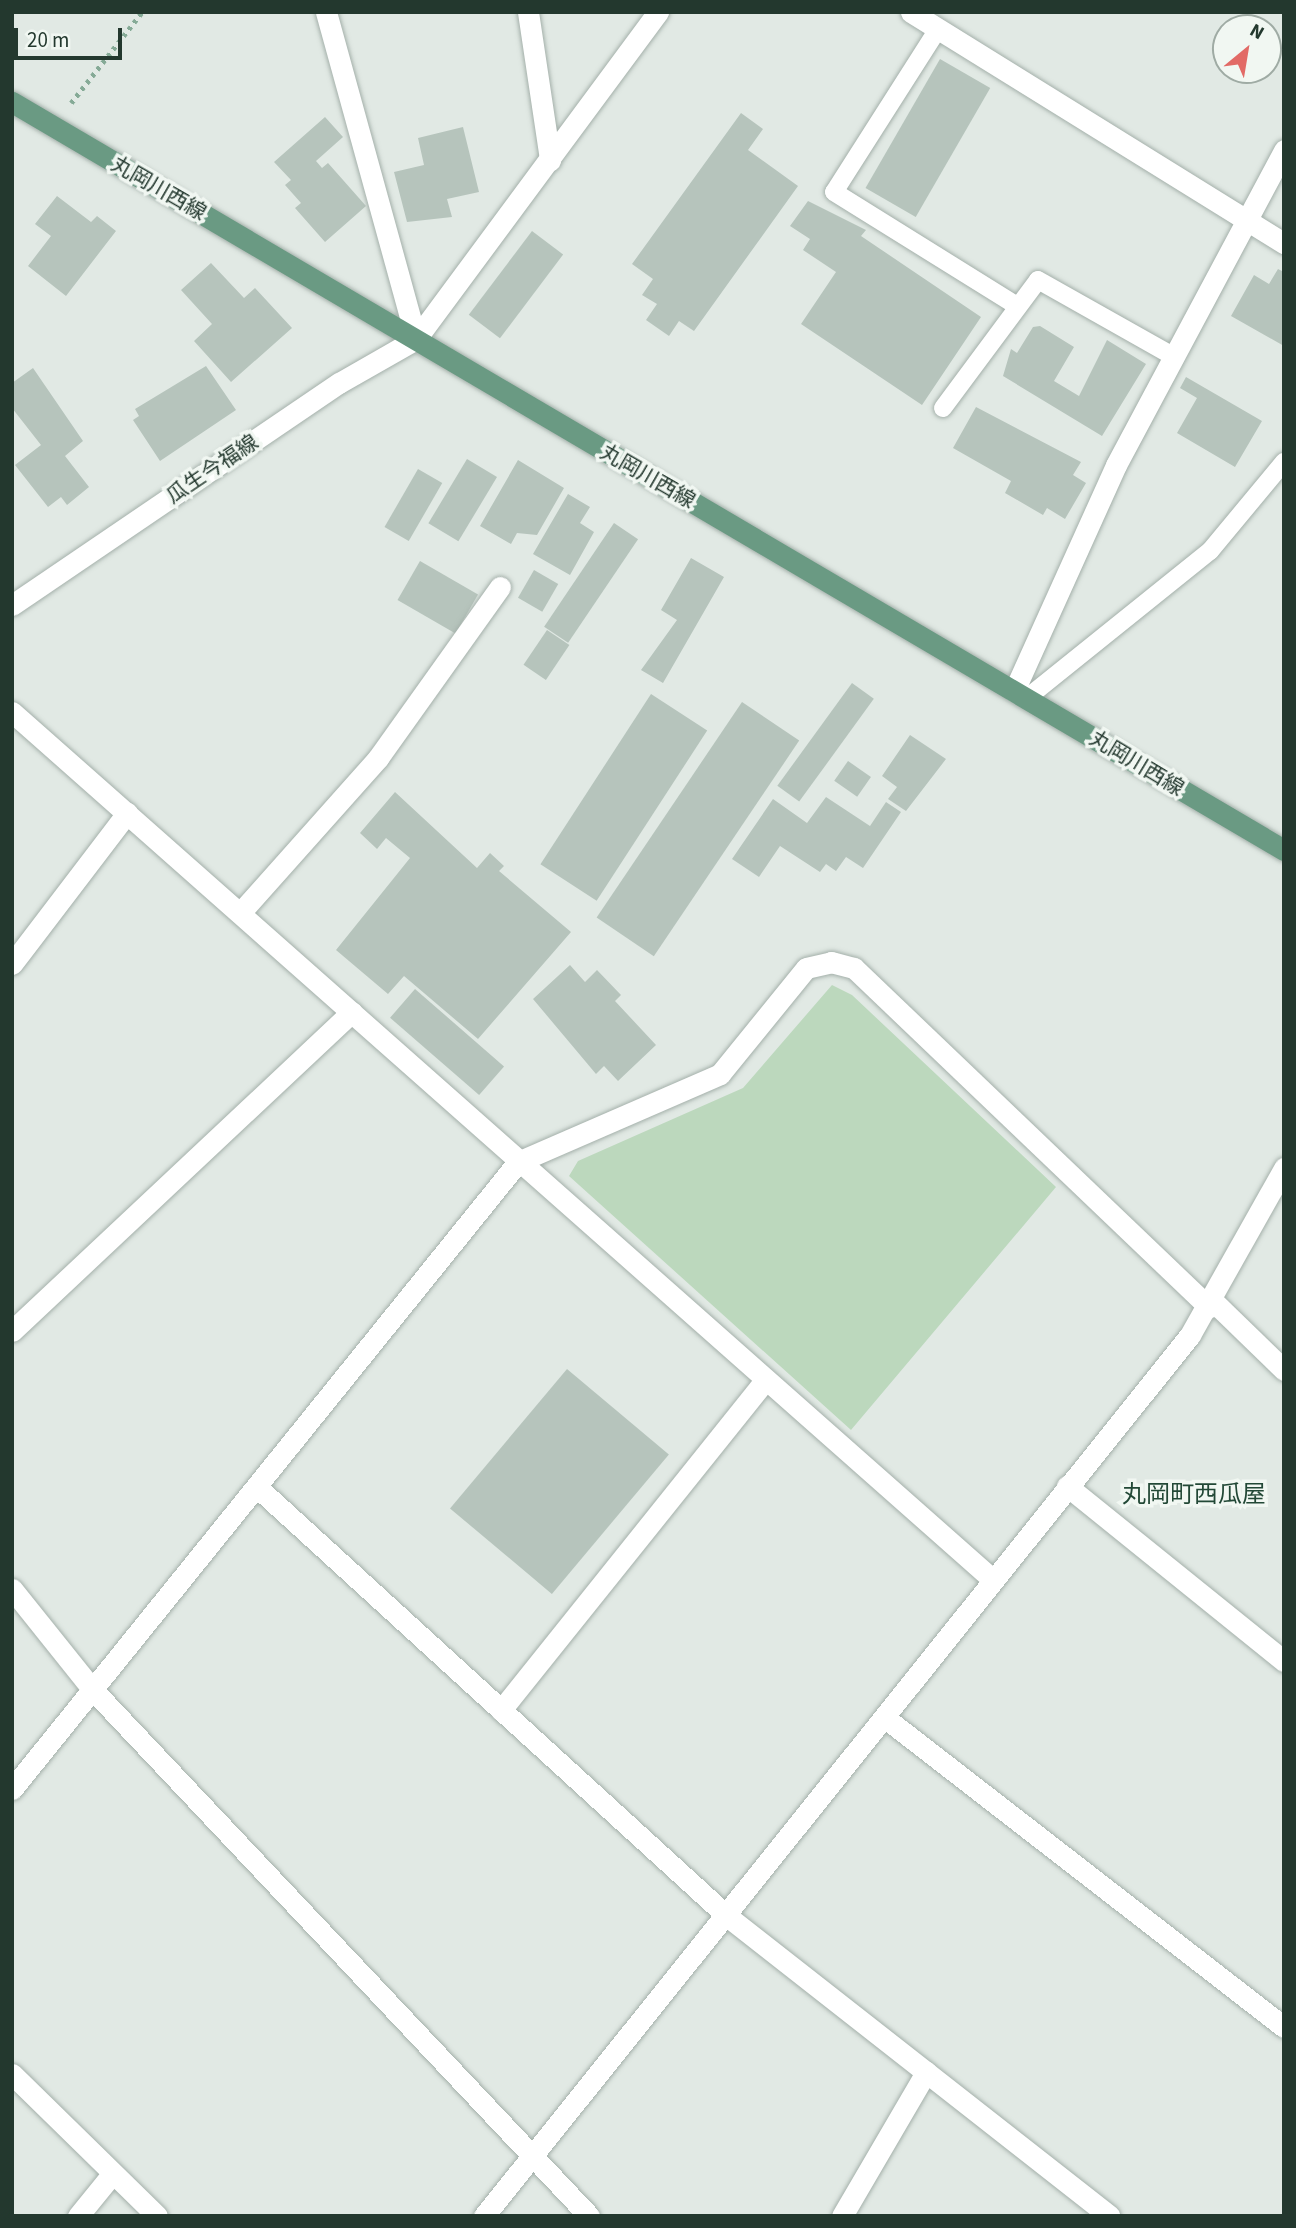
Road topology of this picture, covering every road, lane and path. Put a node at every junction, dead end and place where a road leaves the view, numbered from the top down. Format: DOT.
graph roads {
  1 [pos="142,12"];
  2 [pos="326,12"];
  3 [pos="528,12"];
  4 [pos="658,12"];
  5 [pos="911,12"];
  6 [pos="938,29"];
  7 [pos="12,102"];
  8 [pos="53,126"];
  9 [pos="1284,150"];
  10 [pos="550,160"];
  11 [pos="1245,222"];
  12 [pos="1284,243"];
  13 [pos="1017,306"];
  14 [pos="416,339"];
  15 [pos="1173,356"];
  16 [pos="943,408"];
  17 [pos="1284,462"];
  18 [pos="500,587"];
  19 [pos="12,605"];
  20 [pos="1021,695"];
  21 [pos="12,712"];
  22 [pos="127,813"];
  23 [pos="1284,850"];
  24 [pos="240,913"];
  25 [pos="12,964"];
  26 [pos="352,1012"];
  27 [pos="518,1162"];
  28 [pos="1284,1168"];
  29 [pos="1211,1304"];
  30 [pos="12,1331"];
  31 [pos="1284,1370"];
  32 [pos="765,1380"];
  33 [pos="1067,1486"];
  34 [pos="257,1487"];
  35 [pos="992,1579"];
  36 [pos="12,1589"];
  37 [pos="1284,1661"];
  38 [pos="93,1690"];
  39 [pos="501,1710"];
  40 [pos="884,1717"];
  41 [pos="12,1789"];
  42 [pos="727,1916"];
  43 [pos="1284,2027"];
  44 [pos="926,2072"];
  45 [pos="12,2074"];
  46 [pos="531,2158"];
  47 [pos="113,2173"];
  48 [pos="78,2216"];
  49 [pos="157,2216"];
  50 [pos="484,2216"];
  51 [pos="589,2216"];
  52 [pos="842,2216"];
  53 [pos="1109,2216"];
  1 -- 8 [label="path"];
  2 -- 14 [label="street"];
  3 -- 10 [label="street"];
  4 -- 10 [label="street"];
  5 -- 6 [label="street"];
  6 -- 11 [label="street"];
  6 -- 13 [label="lane"];
  7 -- 8 [label="main road, 丸岡川西線"];
  8 -- 14 [label="main road, 丸岡川西線"];
  9 -- 11 [label="street"];
  10 -- 14 [label="street"];
  11 -- 12 [label="street"];
  11 -- 15 [label="street"];
  13 -- 15 [label="lane"];
  13 -- 16 [label="lane"];
  14 -- 19 [label="street, 瓜生今福線"];
  14 -- 20 [label="main road, 丸岡川西線"];
  15 -- 20 [label="street"];
  17 -- 20 [label="lane"];
  18 -- 24 [label="street"];
  20 -- 23 [label="main road, 丸岡川西線"];
  21 -- 22 [label="street"];
  22 -- 24 [label="street"];
  22 -- 25 [label="street"];
  24 -- 26 [label="street"];
  26 -- 27 [label="street"];
  26 -- 30 [label="street"];
  27 -- 29 [label="street"];
  27 -- 32 [label="street"];
  27 -- 34 [label="street"];
  28 -- 29 [label="street"];
  29 -- 31 [label="street"];
  29 -- 33 [label="street"];
  32 -- 35 [label="street"];
  32 -- 39 [label="street"];
  33 -- 35 [label="street"];
  33 -- 37 [label="street"];
  34 -- 38 [label="street"];
  34 -- 39 [label="street"];
  35 -- 40 [label="street"];
  36 -- 38 [label="street"];
  38 -- 41 [label="street"];
  38 -- 46 [label="street"];
  39 -- 42 [label="street"];
  40 -- 42 [label="street"];
  40 -- 43 [label="street"];
  42 -- 44 [label="street"];
  42 -- 46 [label="street"];
  44 -- 52 [label="street"];
  44 -- 53 [label="street"];
  45 -- 47 [label="street"];
  46 -- 50 [label="street"];
  46 -- 51 [label="street"];
  47 -- 48 [label="street"];
  47 -- 49 [label="street"];
}
